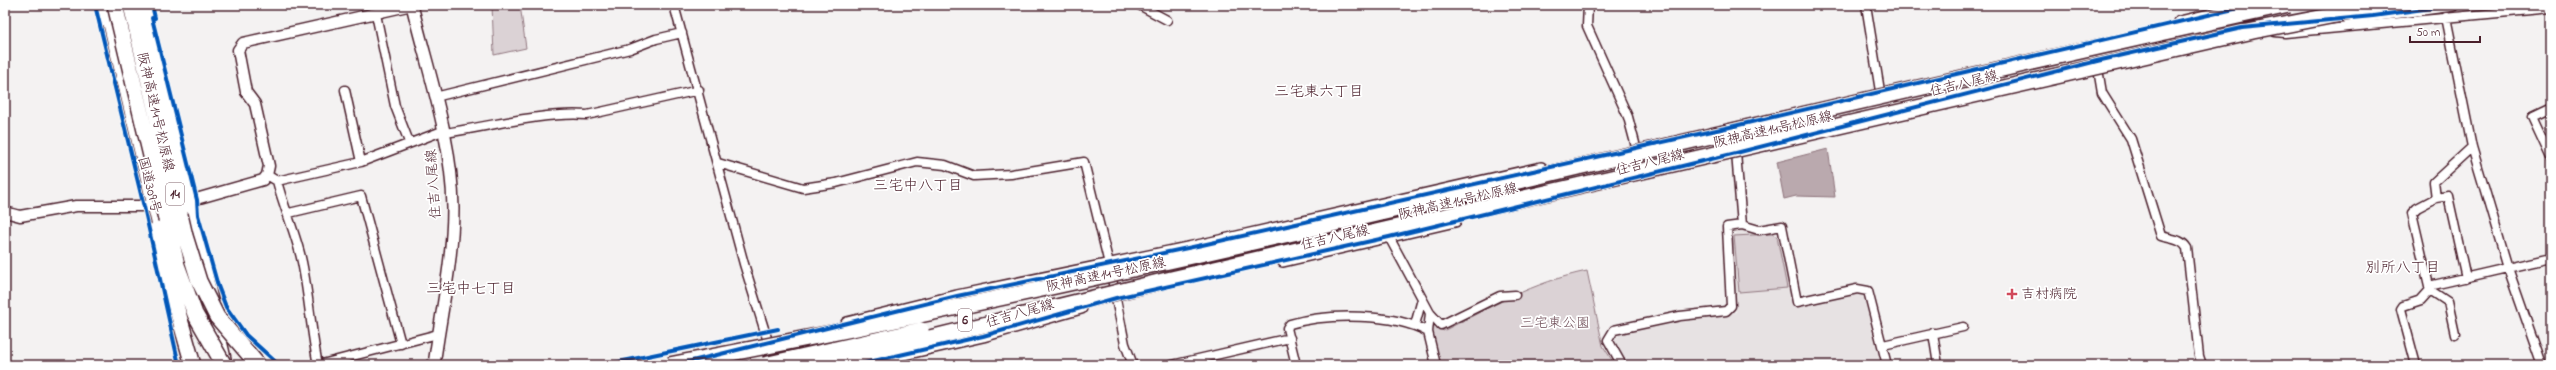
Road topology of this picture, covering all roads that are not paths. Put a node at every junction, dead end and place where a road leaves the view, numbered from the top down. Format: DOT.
graph roads {
  1 [pos="99,5"];
  2 [pos="106,5"];
  3 [pos="114,5"];
  4 [pos="130,5"];
  5 [pos="142,5"];
  6 [pos="412,5"];
  7 [pos="674,5"];
  8 [pos="1139,5"];
  9 [pos="1588,5"];
  10 [pos="1866,5"];
  11 [pos="2251,5"];
  12 [pos="2289,5"];
  13 [pos="2386,5"];
  14 [pos="2447,8"];
  15 [pos="2551,8"];
  16 [pos="376,14"];
  17 [pos="1167,20"];
  18 [pos="682,33"];
  19 [pos="2097,61"];
  20 [pos="345,90"];
  21 [pos="699,90"];
  22 [pos="1880,92"];
  23 [pos="435,97"];
  24 [pos="2551,108"];
  25 [pos="1730,126"];
  26 [pos="445,132"];
  27 [pos="409,142"];
  28 [pos="1636,147"];
  29 [pos="2472,147"];
  30 [pos="1736,153"];
  31 [pos="142,156"];
  32 [pos="2551,158"];
  33 [pos="361,162"];
  34 [pos="718,163"];
  35 [pos="267,175"];
  36 [pos="277,181"];
  37 [pos="2436,198"];
  38 [pos="190,202"];
  39 [pos="1382,204"];
  40 [pos="155,207"];
  41 [pos="5,212"];
  42 [pos="289,213"];
  43 [pos="1742,225"];
  44 [pos="1389,238"];
  45 [pos="2551,258"];
  46 [pos="1109,264"];
  47 [pos="2508,268"];
  48 [pos="2466,278"];
  49 [pos="1167,280"];
  50 [pos="2430,288"];
  51 [pos="211,294"];
  52 [pos="1515,295"];
  53 [pos="1116,298"];
  54 [pos="1422,299"];
  55 [pos="1430,313"];
  56 [pos="214,315"];
  57 [pos="1415,325"];
  58 [pos="1963,327"];
  59 [pos="1428,332"];
  60 [pos="1933,333"];
  61 [pos="438,334"];
  62 [pos="2455,334"];
  63 [pos="1290,338"];
  64 [pos="800,340"];
  65 [pos="768,342"];
  66 [pos="401,344"];
  67 [pos="1883,345"];
  68 [pos="893,361"];
  69 [pos="193,365"];
  70 [pos="223,365"];
  71 [pos="258,365"];
  72 [pos="267,365"];
  73 [pos="434,365"];
  74 [pos="669,365"];
  75 [pos="676,365"];
  76 [pos="698,365"];
  77 [pos="764,365"];
  78 [pos="775,365"];
  79 [pos="820,365"];
  80 [pos="856,365"];
  81 [pos="1133,365"];
  82 [pos="1172,365"];
  83 [pos="1296,365"];
  84 [pos="1436,365"];
  85 [pos="1622,365"];
  86 [pos="1887,365"];
  87 [pos="1938,365"];
  88 [pos="2202,365"];
  89 [pos="2416,365"];
  90 [pos="2542,365"];
  1 -- 31 [label="street"];
  2 -- 31 [label="highway, 国道309号"];
  3 -- 69 [label="highway, bridge"];
  3 -- 70 [label="highway, 阪神高速14号松原線 / 14, bridge"];
  4 -- 71 [label="highway, 阪神高速14号松原線 / 14, bridge"];
  5 -- 38 [label="street"];
  5 -- 38 [label="highway, bridge"];
  5 -- 70 [label="highway, bridge"];
  6 -- 16 [label="street"];
  6 -- 23 [label="main road, 住吉八尾線"];
  7 -- 18 [label="street"];
  8 -- 17 [label="street"];
  9 -- 28 [label="street"];
  10 -- 22 [label="street"];
  11 -- 22 [label="main road, 住吉八尾線"];
  12 -- 64 [label="highway, 阪神高速14号松原線, bridge"];
  13 -- 49 [label="highway, 阪神高速14号松原線, bridge"];
  14 -- 15 [label="street"];
  14 -- 19 [label="main road, 住吉八尾線"];
  14 -- 29 [label="street"];
  16 -- 27 [label="street"];
  16 -- 35 [label="street"];
  18 -- 21 [label="street"];
  18 -- 23 [label="street"];
  19 -- 30 [label="main road, 住吉八尾線"];
  19 -- 88 [label="street"];
  20 -- 33 [label="street"];
  21 -- 26 [label="street"];
  21 -- 34 [label="street"];
  22 -- 25 [label="main road, 住吉八尾線"];
  23 -- 26 [label="main road, 住吉八尾線"];
  24 -- 32 [label="street"];
  25 -- 28 [label="main road, 住吉八尾線"];
  25 -- 30 [label="street"];
  26 -- 27 [label="street"];
  26 -- 61 [label="main road, 住吉八尾線"];
  27 -- 33 [label="street"];
  28 -- 39 [label="main road, 住吉八尾線"];
  29 -- 37 [label="street"];
  29 -- 47 [label="street"];
  30 -- 43 [label="street"];
  30 -- 44 [label="main road, 住吉八尾線"];
  31 -- 40 [label="highway, 国道309号"];
  33 -- 36 [label="street"];
  34 -- 46 [label="street"];
  34 -- 65 [label="street"];
  35 -- 36 [label="street"];
  35 -- 38 [label="street"];
  36 -- 42 [label="street"];
  37 -- 48 [label="street"];
  37 -- 50 [label="street"];
  38 -- 40 [label="street"];
  38 -- 51 [label="street"];
  38 -- 56 [label="highway"];
  39 -- 44 [label="street"];
  39 -- 46 [label="main road, 住吉八尾線"];
  40 -- 41 [label="street"];
  40 -- 69 [label="highway, 国道309号"];
  42 -- 66 [label="street"];
  42 -- 66 [label="street"];
  43 -- 67 [label="street"];
  43 -- 85 [label="street"];
  44 -- 53 [label="main road, 住吉八尾線"];
  44 -- 54 [label="street"];
  45 -- 47 [label="street"];
  46 -- 53 [label="street"];
  46 -- 65 [label="main road, 住吉八尾線"];
  47 -- 48 [label="street"];
  47 -- 90 [label="street"];
  48 -- 50 [label="street"];
  49 -- 77 [label="highway, 6, bridge"];
  49 -- 79 [label="highway, 阪神高速14号松原線, bridge"];
  50 -- 62 [label="street"];
  50 -- 89 [label="street"];
  51 -- 56 [label="street"];
  51 -- 72 [label="street"];
  52 -- 55 [label="street"];
  53 -- 68 [label="main road, 住吉八尾線"];
  53 -- 81 [label="street"];
  54 -- 55 [label="street"];
  54 -- 57 [label="street"];
  55 -- 59 [label="street"];
  56 -- 70 [label="highway"];
  57 -- 59 [label="street"];
  57 -- 63 [label="street"];
  58 -- 60 [label="street"];
  59 -- 84 [label="street"];
  60 -- 67 [label="street"];
  60 -- 87 [label="street"];
  61 -- 66 [label="street"];
  61 -- 73 [label="main road, 住吉八尾線"];
  63 -- 82 [label="street"];
  63 -- 83 [label="street"];
  64 -- 74 [label="highway, 阪神高速14号松原線, bridge"];
  64 -- 76 [label="highway, bridge"];
  65 -- 75 [label="main road, 住吉八尾線"];
  65 -- 78 [label="street"];
  67 -- 86 [label="street"];
  68 -- 80 [label="main road, 住吉八尾線"];
}
